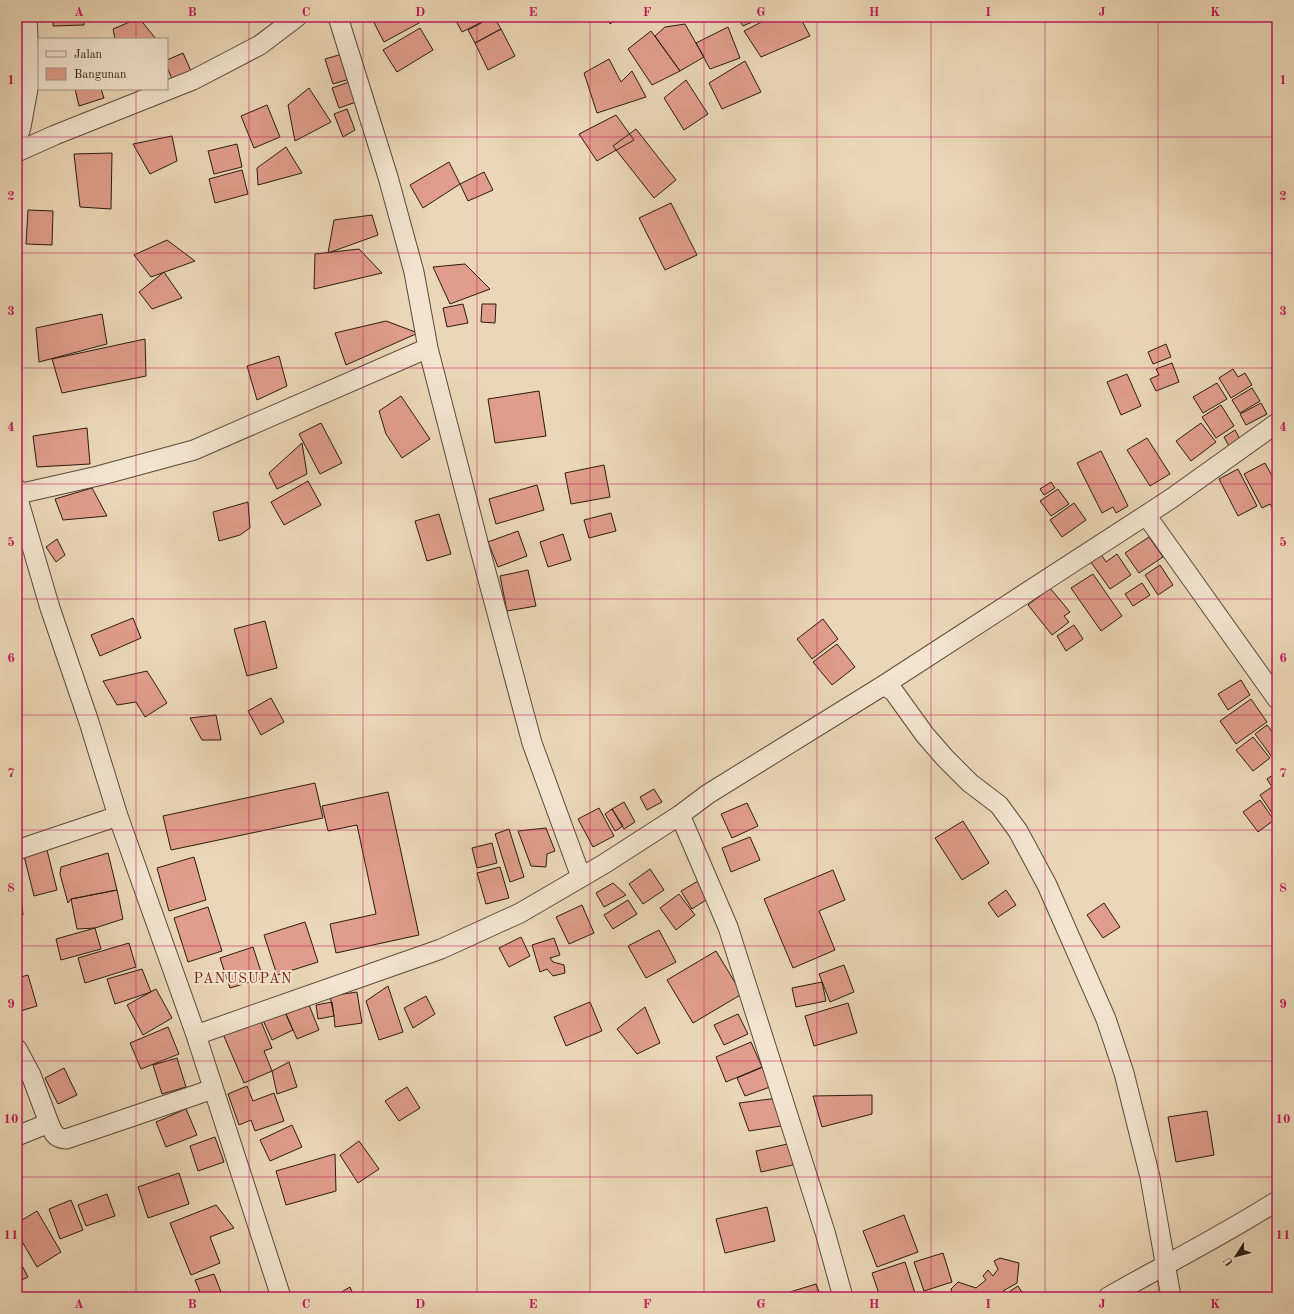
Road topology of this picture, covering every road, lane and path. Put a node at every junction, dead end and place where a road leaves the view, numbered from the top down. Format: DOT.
graph roads {
  1 [pos="27,17"];
  2 [pos="297,17"];
  3 [pos="338,17"];
  4 [pos="23,75"];
  5 [pos="168,90"];
  6 [pos="168,90"];
  7 [pos="17,139"];
  8 [pos="17,152"];
  9 [pos="428,348"];
  10 [pos="1277,423"];
  11 [pos="17,492"];
  12 [pos="1146,515"];
  13 [pos="884,685"];
  14 [pos="1277,698"];
  15 [pos="680,815"];
  16 [pos="118,816"];
  17 [pos="17,850"];
  18 [pos="581,877"];
  19 [pos="196,1035"];
  20 [pos="17,1049"];
  21 [pos="213,1089"];
  22 [pos="48,1124"];
  23 [pos="17,1136"];
  24 [pos="1277,1201"];
  25 [pos="1166,1264"];
  26 [pos="281,1297"];
  27 [pos="842,1297"];
  28 [pos="1108,1297"];
  29 [pos="1171,1297"];
  1 -- 4 [label="street"];
  2 -- 5 [label="street"];
  3 -- 9 [label="street"];
  4 -- 7 [label="street"];
  6 -- 8 [label="street"];
  9 -- 11 [label="street"];
  9 -- 18 [label="street"];
  10 -- 12 [label="street"];
  11 -- 16 [label="street"];
  12 -- 13 [label="street"];
  12 -- 14 [label="street"];
  13 -- 15 [label="street"];
  13 -- 25 [label="street"];
  15 -- 18 [label="street"];
  15 -- 27 [label="street"];
  16 -- 17 [label="street"];
  16 -- 19 [label="street"];
  18 -- 19 [label="street"];
  19 -- 21 [label="street"];
  20 -- 22 [label="street"];
  21 -- 22 [label="street"];
  21 -- 26 [label="street"];
  22 -- 23 [label="street"];
  24 -- 25 [label="street"];
  25 -- 28 [label="street"];
  25 -- 29 [label="street"];
}
